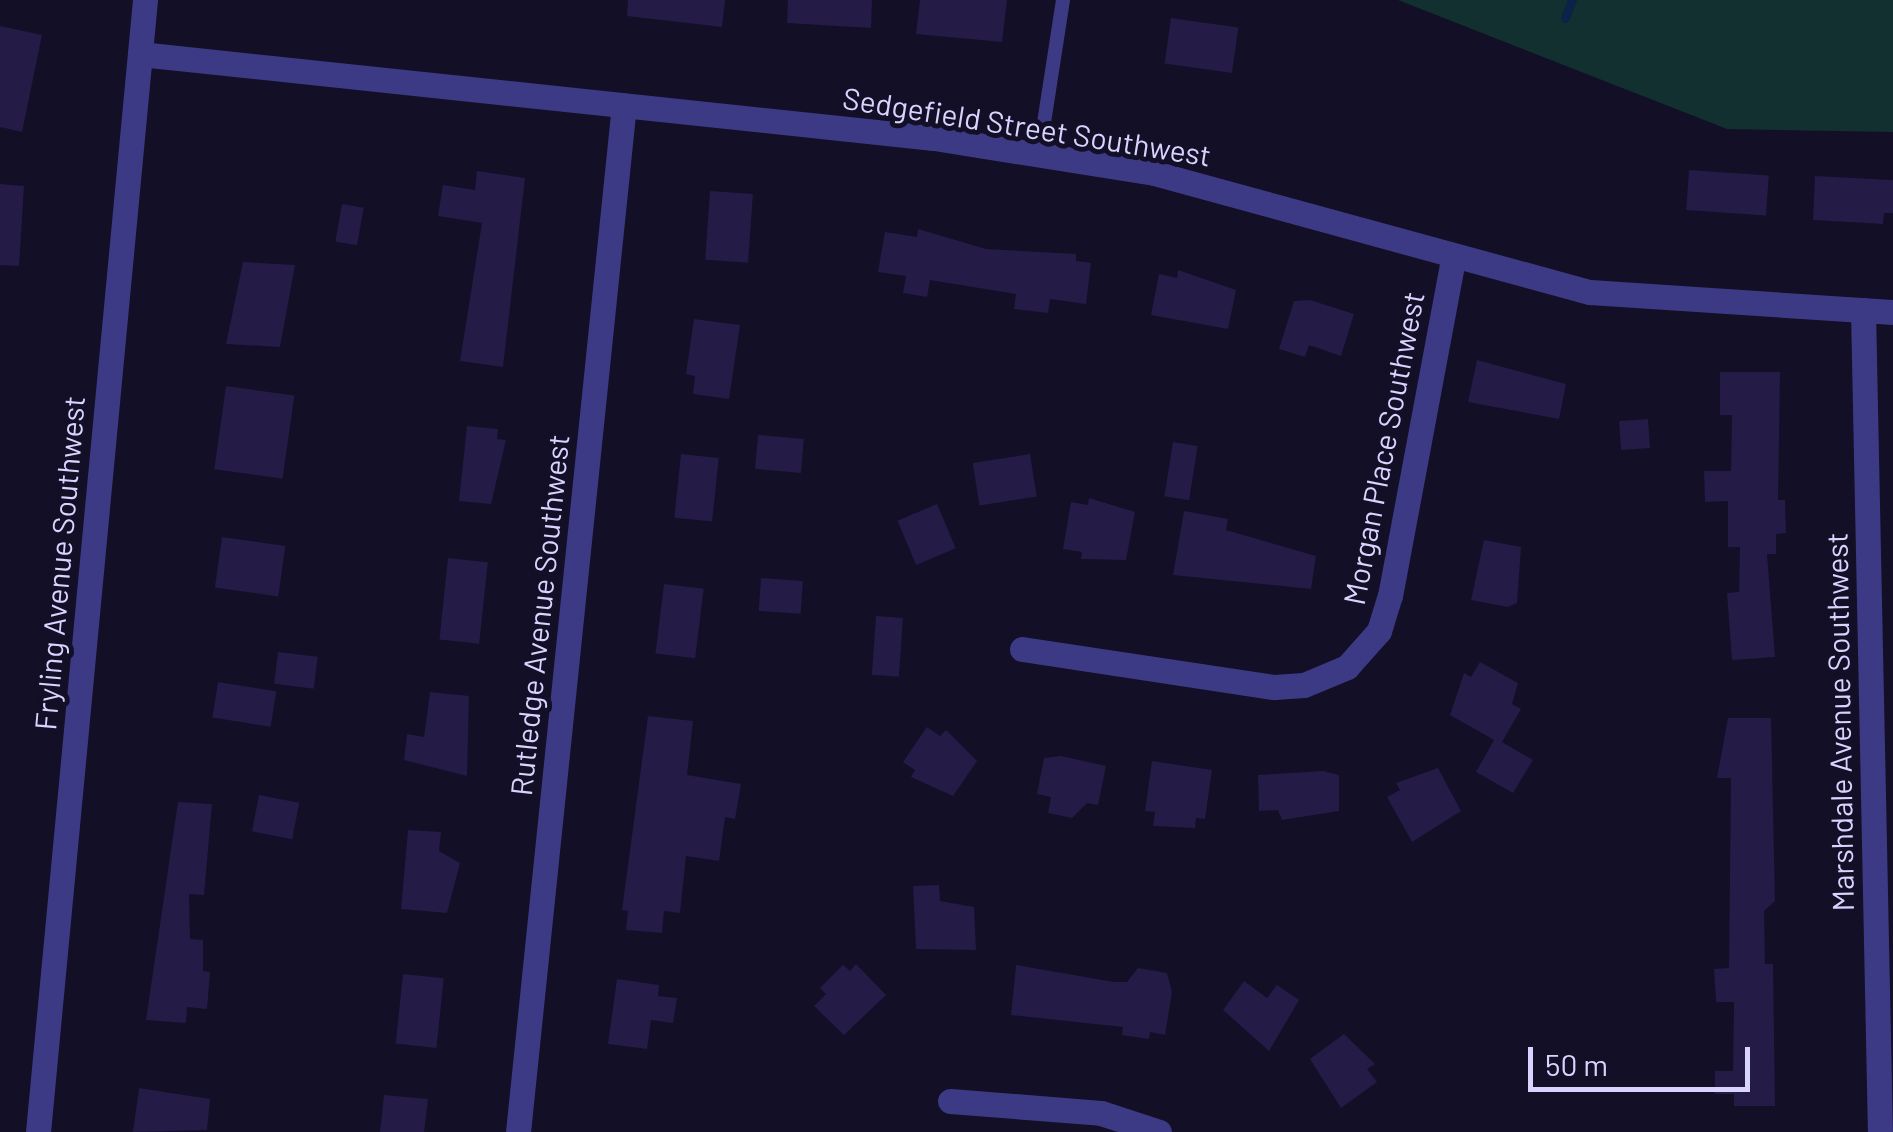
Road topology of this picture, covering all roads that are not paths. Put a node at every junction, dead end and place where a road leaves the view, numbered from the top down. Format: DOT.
graph roads {
  1 [pos="146,0"];
  2 [pos="1063,0"];
  3 [pos="140,54"];
  4 [pos="624,105"];
  5 [pos="1039,155"];
  6 [pos="1453,258"];
  7 [pos="1863,310"];
  8 [pos="1893,312"];
  9 [pos="1022,649"];
  10 [pos="950,1102"];
  11 [pos="38,1132"];
  12 [pos="518,1132"];
  13 [pos="1159,1132"];
  14 [pos="1880,1132"];
  1 -- 3 [label="street, Fryling Avenue Southwest"];
  2 -- 5 [label="lane"];
  3 -- 4 [label="street, Sedgefield Street Southwest"];
  3 -- 11 [label="street, Fryling Avenue Southwest"];
  4 -- 5 [label="street, Sedgefield Street Southwest"];
  4 -- 12 [label="street, Rutledge Avenue Southwest"];
  5 -- 6 [label="street, Sedgefield Street Southwest"];
  6 -- 7 [label="street, Sedgefield Street Southwest"];
  6 -- 9 [label="street, Morgan Place Southwest"];
  7 -- 8 [label="street, Sedgefield Street Southwest"];
  7 -- 14 [label="street, Marshdale Avenue Southwest"];
  10 -- 13 [label="street"];
}
